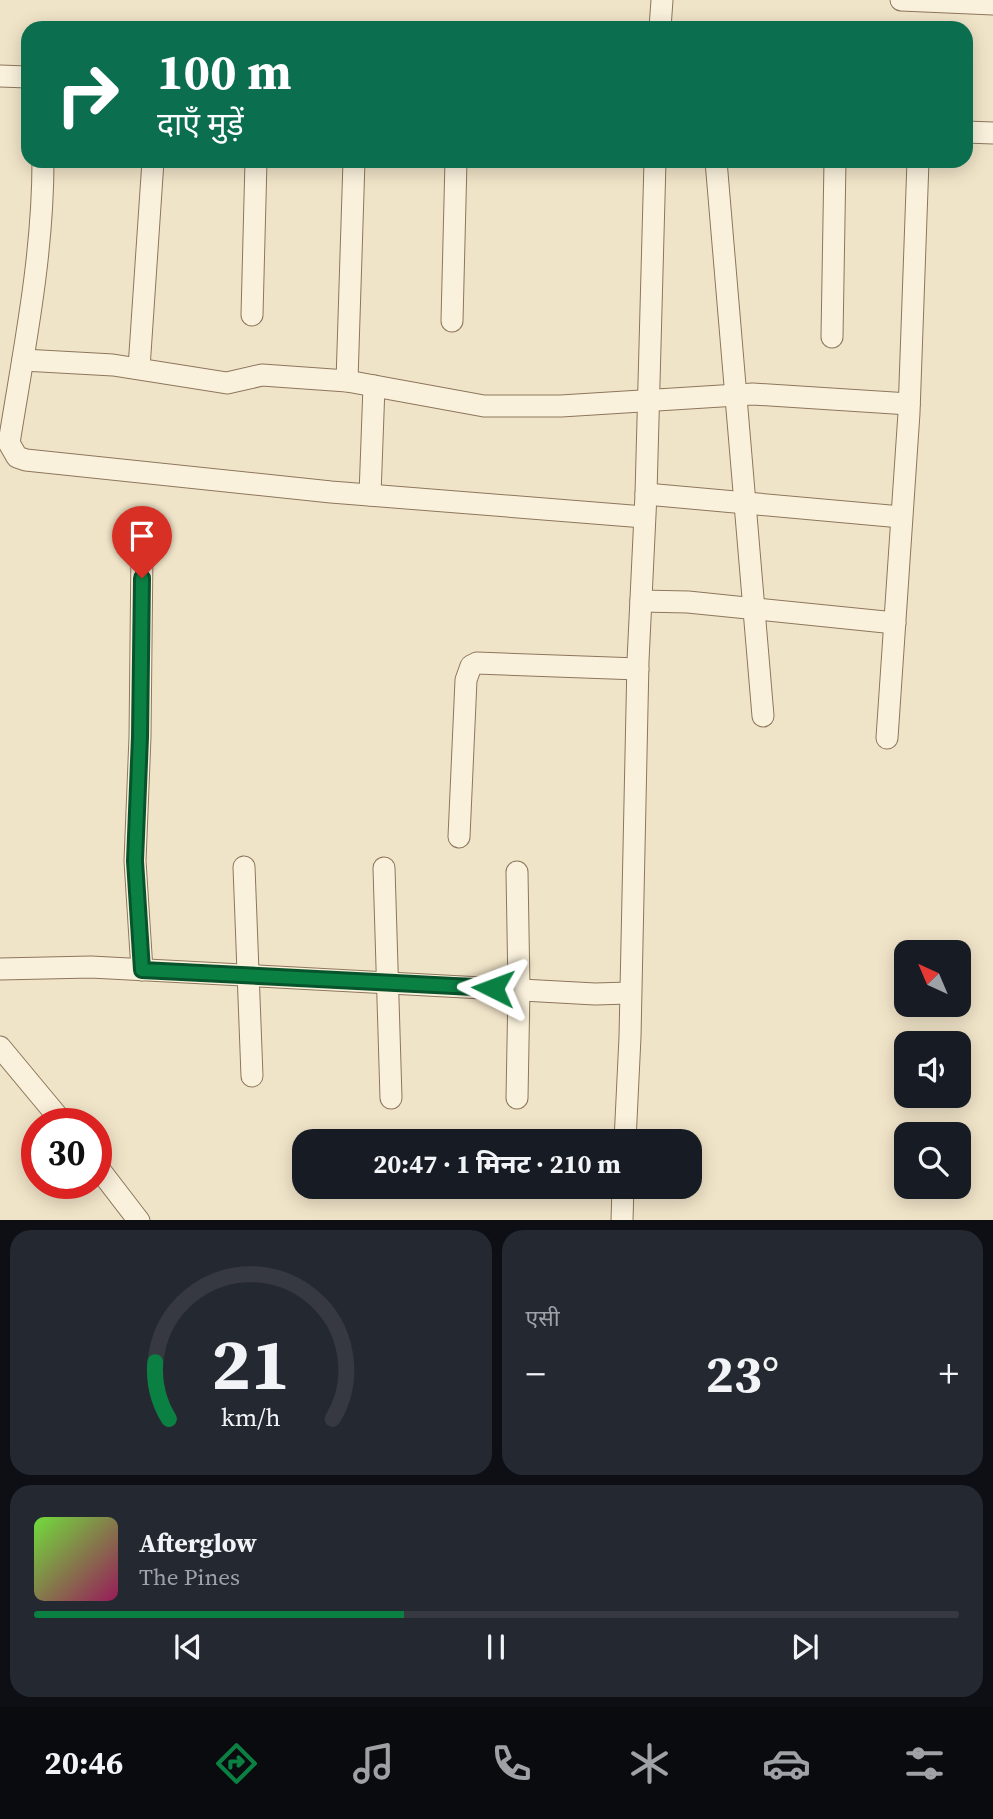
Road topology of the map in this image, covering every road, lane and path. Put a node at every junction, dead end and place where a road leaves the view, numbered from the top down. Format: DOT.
graph roads {
  1 [pos="662,0"];
  2 [pos="901,0"];
  3 [pos="993,4"];
  4 [pos="660,21"];
  5 [pos="0,76"];
  6 [pos="21,77"];
  7 [pos="973,132"];
  8 [pos="993,133"];
  9 [pos="43,168"];
  10 [pos="153,168"];
  11 [pos="256,168"];
  12 [pos="354,168"];
  13 [pos="456,168"];
  14 [pos="655,168"];
  15 [pos="717,168"];
  16 [pos="835,168"];
  17 [pos="918,168"];
  18 [pos="252,315"];
  19 [pos="452,321"];
  20 [pos="832,337"];
  21 [pos="23,360"];
  22 [pos="139,368"];
  23 [pos="346,381"];
  24 [pos="374,386"];
  25 [pos="736,395"];
  26 [pos="649,400"];
  27 [pos="909,404"];
  28 [pos="646,494"];
  29 [pos="370,495"];
  30 [pos="745,503"];
  31 [pos="644,517"];
  32 [pos="901,517"];
  33 [pos="142,552"];
  34 [pos="641,601"];
  35 [pos="755,609"];
  36 [pos="895,623"];
  37 [pos="638,669"];
  38 [pos="763,716"];
  39 [pos="887,738"];
  40 [pos="459,837"];
  41 [pos="244,867"];
  42 [pos="384,868"];
  43 [pos="517,872"];
  44 [pos="0,969"];
  45 [pos="142,970"];
  46 [pos="249,975"];
  47 [pos="387,982"];
  48 [pos="519,989"];
  49 [pos="629,993"];
  50 [pos="0,1047"];
  51 [pos="252,1076"];
  52 [pos="391,1098"];
  53 [pos="517,1098"];
  54 [pos="51,1108"];
  55 [pos="626,1129"];
  56 [pos="112,1185"];
  57 [pos="623,1199"];
  58 [pos="139,1220"];
  59 [pos="622,1220"];
  1 -- 4 [label="street"];
  2 -- 3 [label="street"];
  5 -- 6 [label="street"];
  7 -- 8 [label="street"];
  9 -- 21 [label="street"];
  10 -- 22 [label="street"];
  11 -- 18 [label="street"];
  12 -- 23 [label="street"];
  13 -- 19 [label="street"];
  14 -- 26 [label="street"];
  15 -- 25 [label="street"];
  16 -- 20 [label="street"];
  17 -- 27 [label="street"];
  21 -- 22 [label="street"];
  21 -- 29 [label="street"];
  22 -- 23 [label="street"];
  23 -- 24 [label="street"];
  24 -- 26 [label="street"];
  24 -- 29 [label="street"];
  25 -- 26 [label="street"];
  25 -- 27 [label="street"];
  25 -- 30 [label="street"];
  26 -- 28 [label="street"];
  27 -- 32 [label="street"];
  28 -- 30 [label="street"];
  28 -- 31 [label="street"];
  29 -- 31 [label="street"];
  30 -- 32 [label="street"];
  30 -- 35 [label="street"];
  31 -- 34 [label="street"];
  32 -- 36 [label="street"];
  33 -- 45 [label="street"];
  34 -- 35 [label="street"];
  34 -- 37 [label="street"];
  35 -- 36 [label="street"];
  35 -- 38 [label="street"];
  36 -- 39 [label="street"];
  37 -- 40 [label="street"];
  37 -- 49 [label="street"];
  41 -- 46 [label="street"];
  42 -- 47 [label="street"];
  43 -- 48 [label="street"];
  44 -- 45 [label="street"];
  45 -- 46 [label="street"];
  46 -- 47 [label="street"];
  46 -- 51 [label="street"];
  47 -- 48 [label="street"];
  47 -- 52 [label="street"];
  48 -- 49 [label="street"];
  48 -- 53 [label="street"];
  49 -- 55 [label="street"];
  50 -- 54 [label="street"];
  56 -- 58 [label="street"];
  57 -- 59 [label="street"];
}
